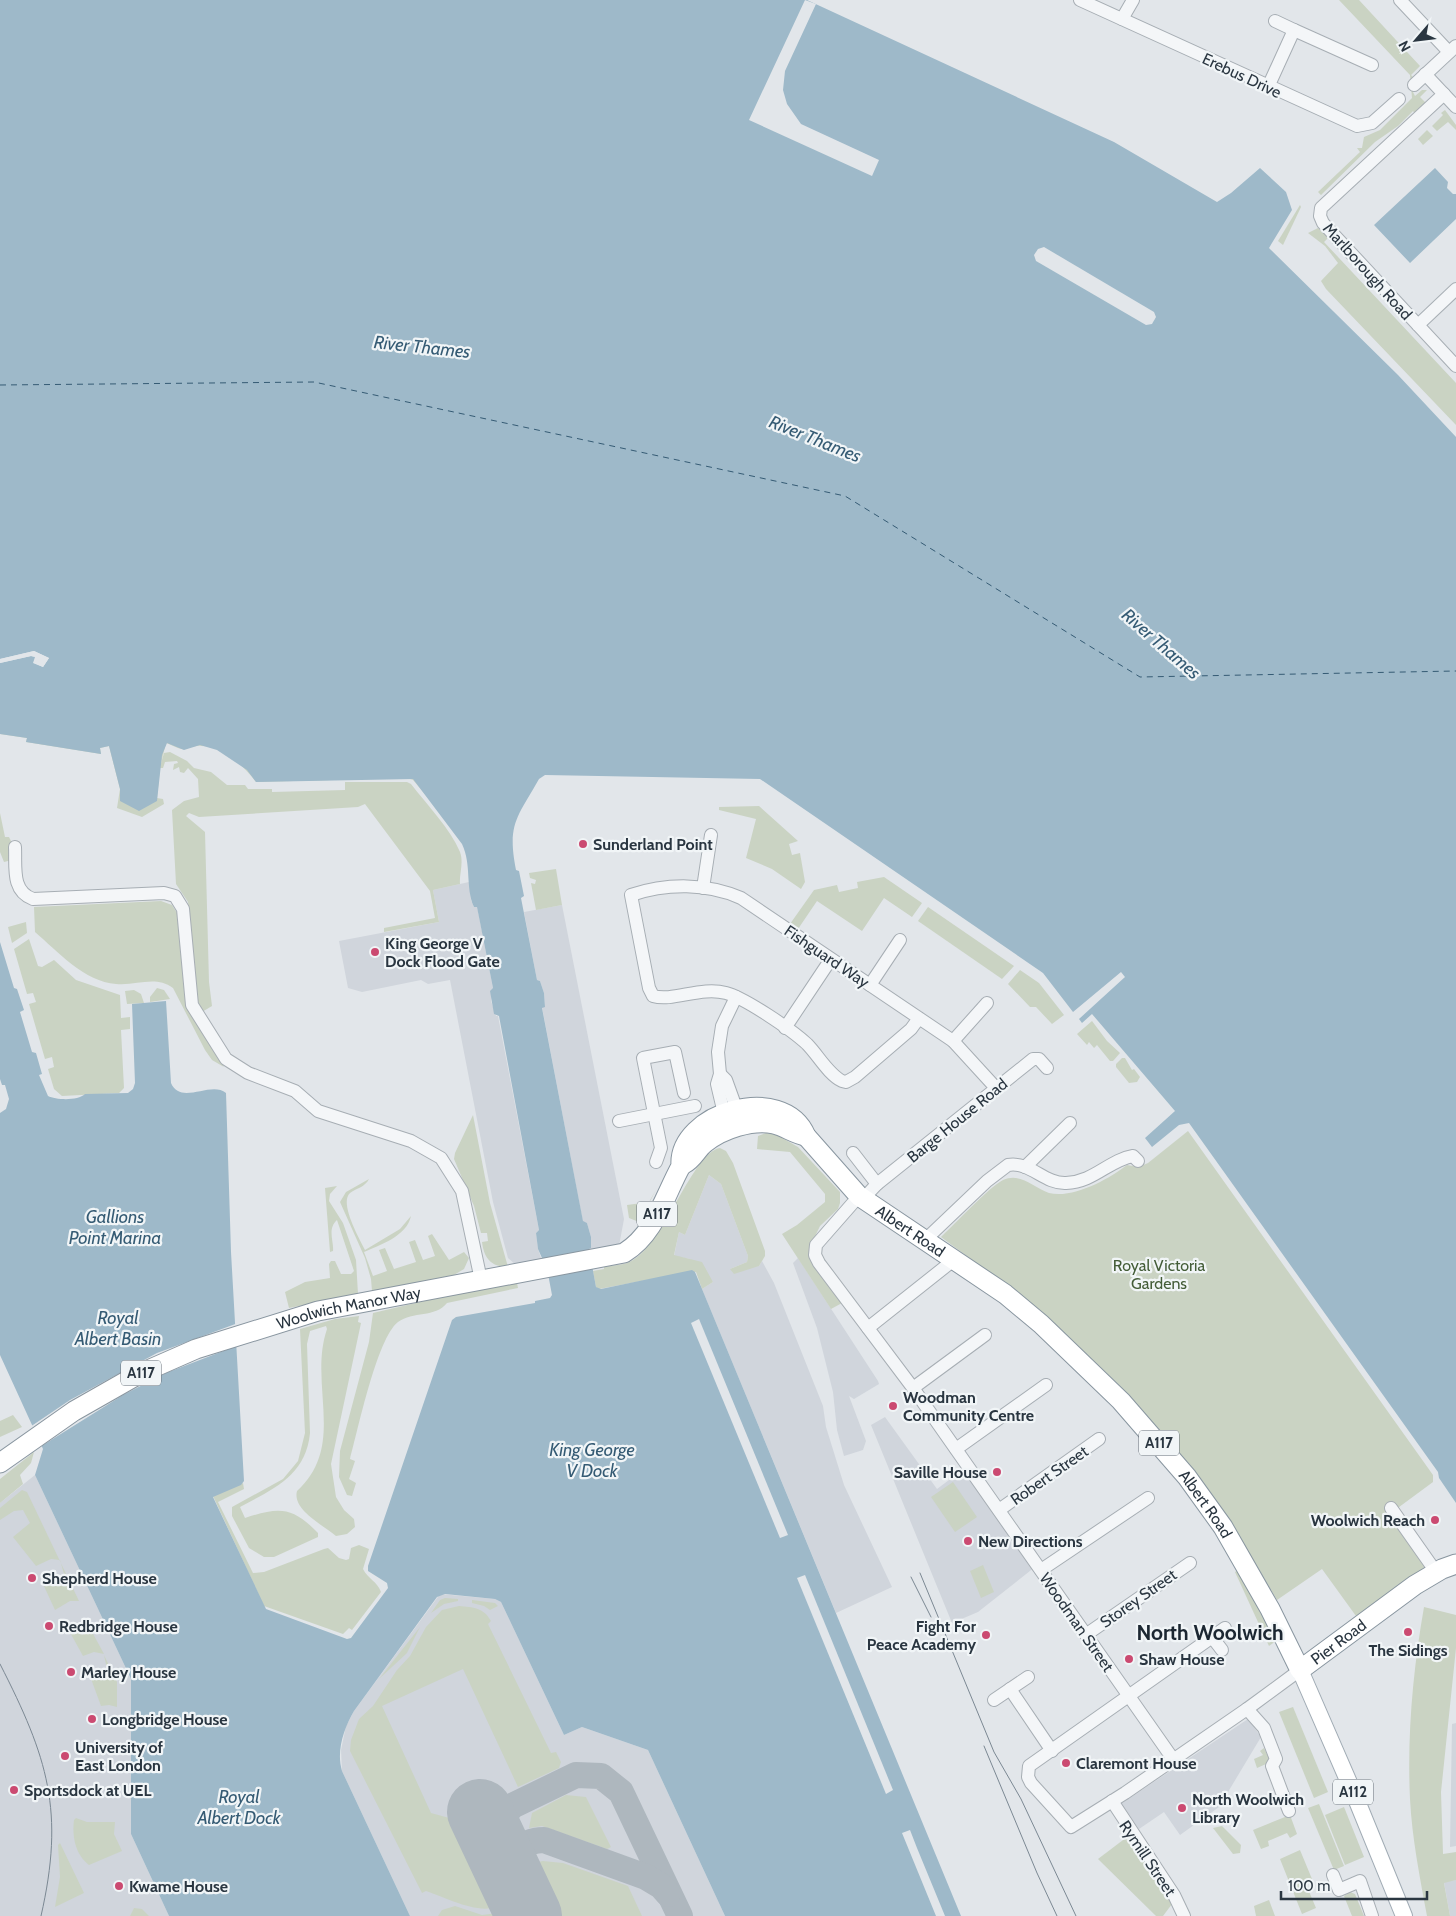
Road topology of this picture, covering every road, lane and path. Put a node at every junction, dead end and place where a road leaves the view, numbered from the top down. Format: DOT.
graph roads {
  1 [pos="1080,0"];
  2 [pos="1133,0"];
  3 [pos="1400,0"];
  4 [pos="1122,19"];
  5 [pos="1275,21"];
  6 [pos="1294,30"];
  7 [pos="1452,49"];
  8 [pos="1372,65"];
  9 [pos="1425,74"];
  10 [pos="1414,84"];
  11 [pos="1268,87"];
  12 [pos="1444,94"];
  13 [pos="1399,98"];
  14 [pos="1456,107"];
  15 [pos="1456,289"];
  16 [pos="1418,325"];
  17 [pos="1456,366"];
  18 [pos="711,835"];
  19 [pos="15,847"];
  20 [pos="703,888"];
  21 [pos="900,940"];
  22 [pos="833,961"];
  23 [pos="870,985"];
  24 [pos="736,997"];
  25 [pos="987,1003"];
  26 [pos="919,1018"];
  27 [pos="785,1028"];
  28 [pos="953,1041"];
  29 [pos="1044,1060"];
  30 [pos="996,1088"];
  31 [pos="684,1093"];
  32 [pos="695,1106"];
  33 [pos="654,1114"];
  34 [pos="733,1120"];
  35 [pos="619,1121"];
  36 [pos="1070,1123"];
  37 [pos="806,1136"];
  38 [pos="853,1153"];
  39 [pos="1138,1161"];
  40 [pos="656,1162"];
  41 [pos="1025,1167"];
  42 [pos="877,1184"];
  43 [pos="861,1198"];
  44 [pos="925,1240"];
  45 [pos="955,1259"];
  46 [pos="481,1280"];
  47 [pos="868,1328"];
  48 [pos="985,1335"];
  49 [pos="1046,1385"];
  50 [pos="913,1388"];
  51 [pos="1099,1439"];
  52 [pos="956,1449"];
  53 [pos="0,1463"];
  54 [pos="1148,1498"];
  55 [pos="1391,1508"];
  56 [pos="999,1510"];
  57 [pos="1190,1563"];
  58 [pos="1456,1564"];
  59 [pos="1041,1570"];
  60 [pos="1433,1574"];
  61 [pos="1456,1578"];
  62 [pos="1225,1628"];
  63 [pos="1086,1634"];
  64 [pos="1212,1637"];
  65 [pos="1222,1650"];
  66 [pos="1300,1670"];
  67 [pos="1028,1677"];
  68 [pos="1010,1690"];
  69 [pos="1129,1696"];
  70 [pos="994,1700"];
  71 [pos="1247,1709"];
  72 [pos="1052,1751"];
  73 [pos="1173,1759"];
  74 [pos="1112,1801"];
  75 [pos="1289,1811"];
  76 [pos="1333,1875"];
  77 [pos="1184,1916"];
  78 [pos="1372,1916"];
  79 [pos="1404,1916"];
  1 -- 4 [label="street, Erebus Drive"];
  2 -- 4 [label="street"];
  3 -- 7 [label="street"];
  4 -- 11 [label="street, Erebus Drive"];
  5 -- 6 [label="street"];
  6 -- 8 [label="street"];
  6 -- 11 [label="street"];
  7 -- 9 [label="street"];
  9 -- 10 [label="street"];
  9 -- 12 [label="street"];
  11 -- 13 [label="street, Erebus Drive"];
  12 -- 14 [label="street"];
  12 -- 16 [label="street, Marlborough Road"];
  15 -- 16 [label="street"];
  16 -- 17 [label="street, Marlborough Road"];
  18 -- 20 [label="street"];
  19 -- 46 [label="street"];
  20 -- 22 [label="street, Fishguard Way"];
  20 -- 24 [label="street, Fishguard Way"];
  21 -- 23 [label="street"];
  22 -- 23 [label="street, Fishguard Way"];
  22 -- 27 [label="street"];
  23 -- 26 [label="street, Fishguard Way"];
  24 -- 27 [label="street, Fishguard Way"];
  24 -- 34 [label="street"];
  25 -- 28 [label="street"];
  26 -- 27 [label="street, Fishguard Way"];
  26 -- 28 [label="street, Fishguard Way"];
  28 -- 30 [label="street, Fishguard Way"];
  29 -- 30 [label="street, Barge House Road"];
  30 -- 42 [label="street, Barge House Road"];
  31 -- 33 [label="street"];
  32 -- 33 [label="street"];
  33 -- 35 [label="street"];
  33 -- 40 [label="street"];
  34 -- 37 [label="highway, Woolwich Manor Way / A117"];
  34 -- 46 [label="highway, Woolwich Manor Way / A117"];
  36 -- 41 [label="street"];
  37 -- 43 [label="highway, Albert Road / A117"];
  38 -- 42 [label="street"];
  39 -- 41 [label="street"];
  41 -- 44 [label="street"];
  42 -- 43 [label="street, Barge House Road"];
  43 -- 44 [label="highway, Albert Road / A117"];
  43 -- 47 [label="street, Woodman Street"];
  44 -- 45 [label="highway, Albert Road / A117"];
  45 -- 47 [label="street"];
  45 -- 66 [label="highway, Albert Road / A117"];
  46 -- 53 [label="highway, Woolwich Manor Way / A117"];
  47 -- 50 [label="street, Woodman Street"];
  48 -- 50 [label="street"];
  49 -- 52 [label="street"];
  50 -- 52 [label="street, Woodman Street"];
  51 -- 56 [label="street, Robert Street"];
  52 -- 56 [label="street, Woodman Street"];
  54 -- 59 [label="street"];
  55 -- 60 [label="street"];
  56 -- 59 [label="street, Woodman Street"];
  57 -- 63 [label="street, Storey Street"];
  58 -- 60 [label="highway, Pier Road"];
  59 -- 63 [label="street, Woodman Street"];
  60 -- 61 [label="highway"];
  60 -- 66 [label="highway, Pier Road"];
  62 -- 64 [label="street"];
  63 -- 69 [label="street, Woodman Street"];
  64 -- 65 [label="street"];
  64 -- 69 [label="street"];
  66 -- 71 [label="street, Pier Road"];
  66 -- 79 [label="main road, Albert Road / A112"];
  67 -- 68 [label="street"];
  68 -- 70 [label="street"];
  68 -- 72 [label="street"];
  69 -- 72 [label="street"];
  69 -- 73 [label="street, Woodman Street"];
  71 -- 73 [label="street, Pier Road"];
  71 -- 75 [label="street"];
  72 -- 74 [label="street, Pier Road"];
  73 -- 74 [label="street, Pier Road"];
  74 -- 77 [label="street, Rymill Street"];
  76 -- 78 [label="street"];
}
